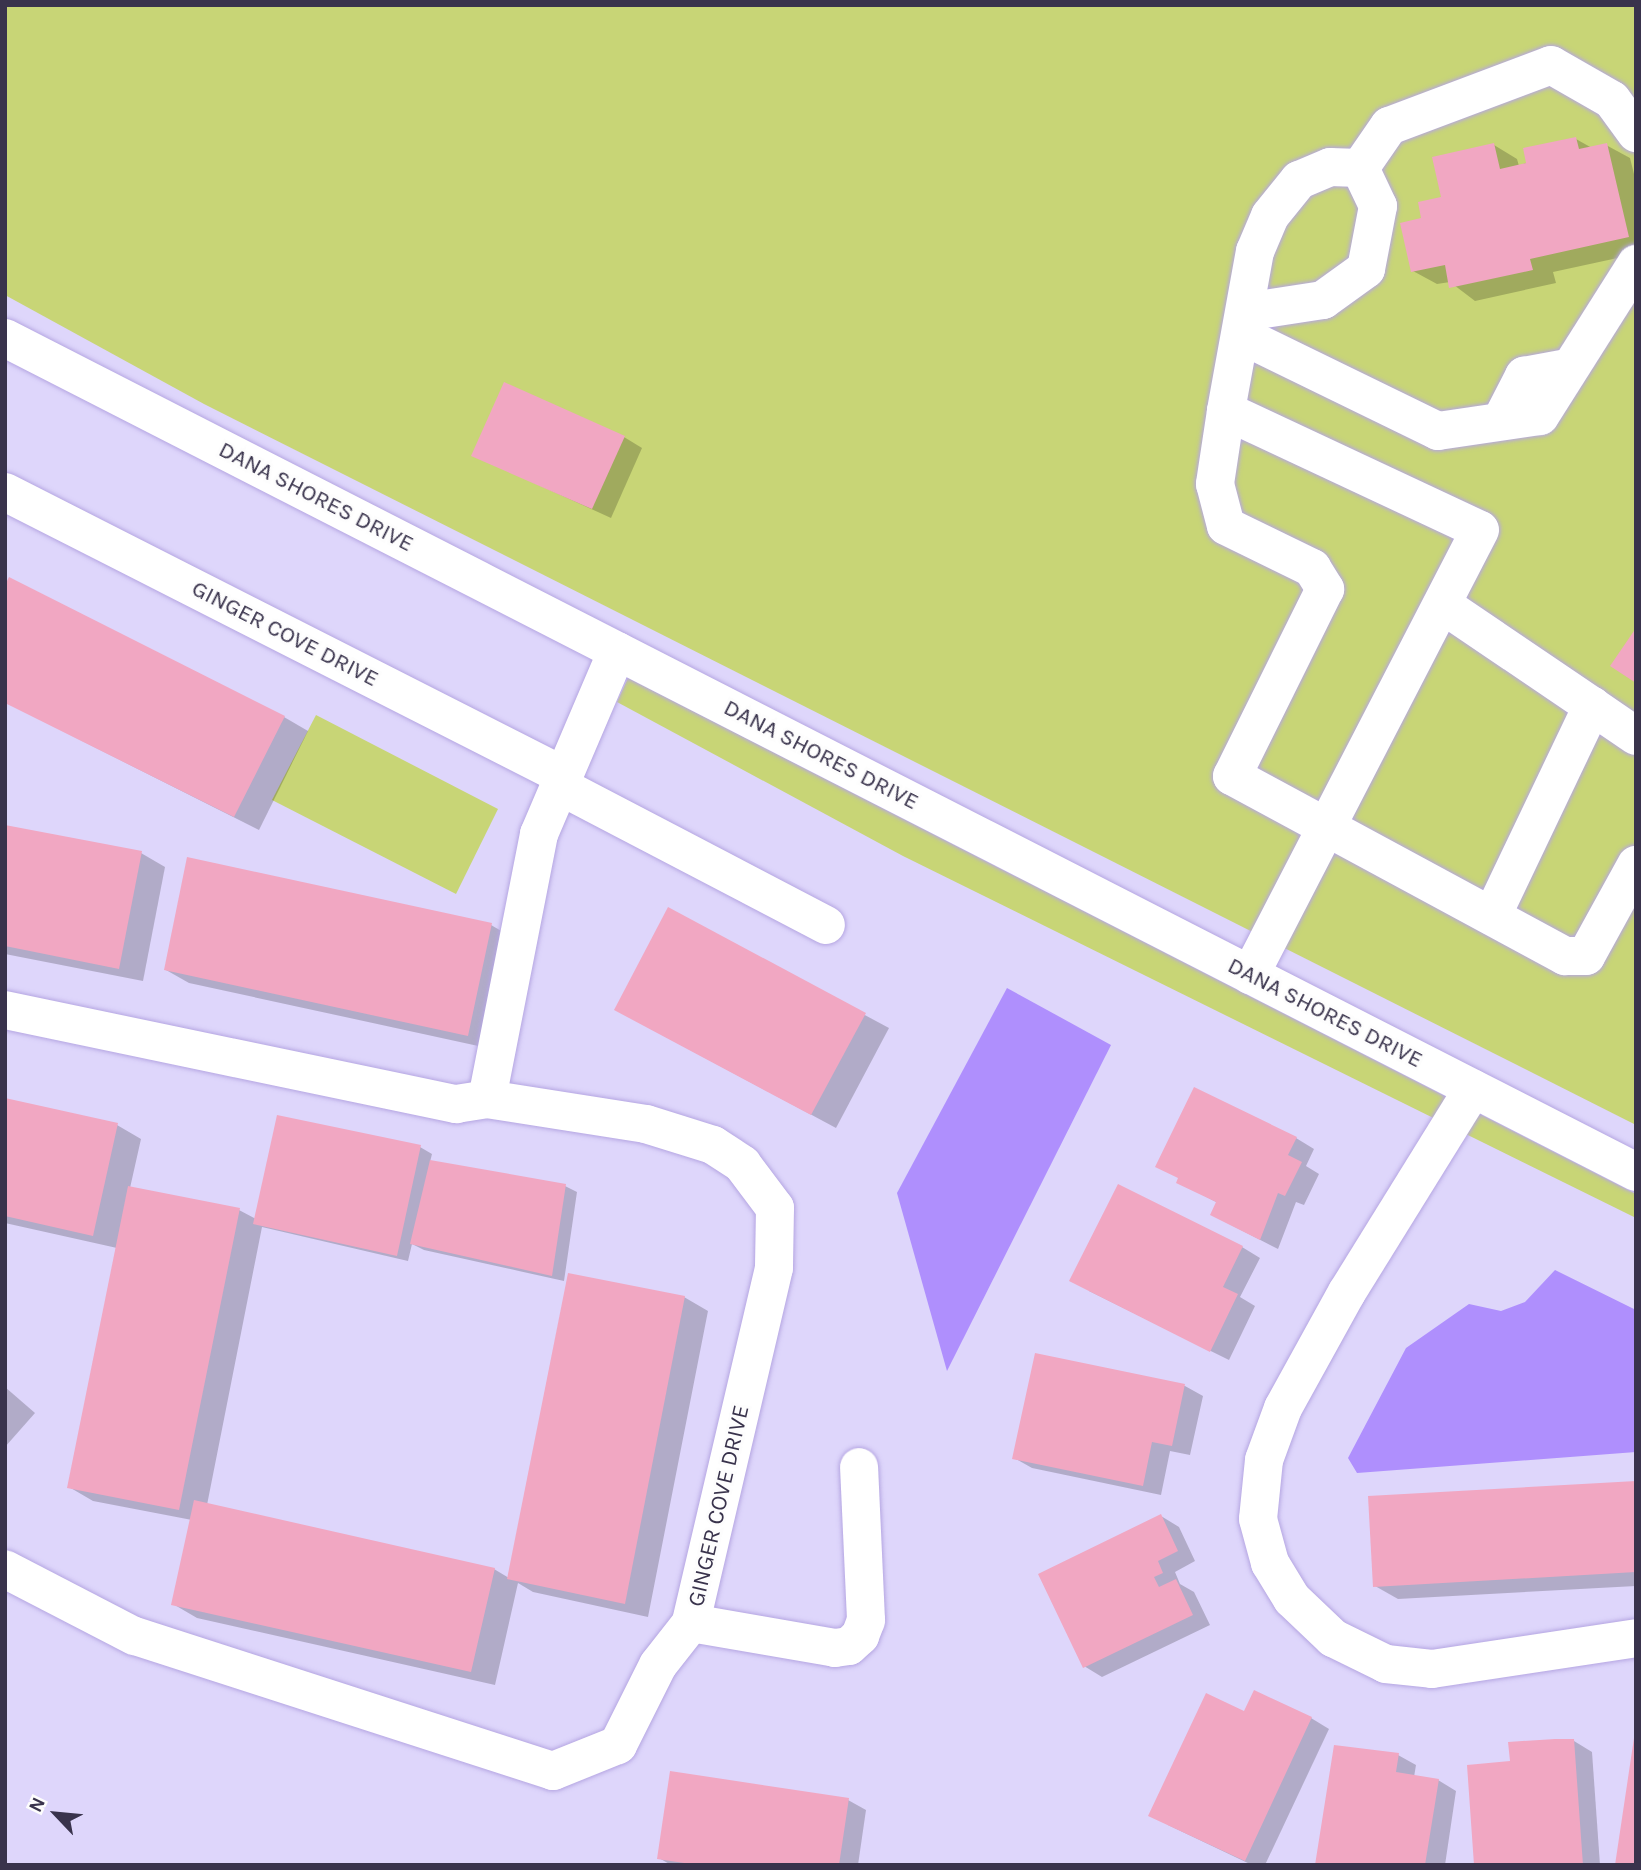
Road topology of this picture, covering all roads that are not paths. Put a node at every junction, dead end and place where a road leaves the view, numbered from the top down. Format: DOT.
graph roads {
  1 [pos="1636,133"];
  2 [pos="1360,168"];
  3 [pos="1636,264"];
  4 [pos="1243,323"];
  5 [pos="5,338"];
  6 [pos="1226,411"];
  7 [pos="5,492"];
  8 [pos="1443,605"];
  9 [pos="617,651"];
  10 [pos="1592,706"];
  11 [pos="1636,736"];
  12 [pos="562,781"];
  13 [pos="1329,830"];
  14 [pos="1636,864"];
  15 [pos="1492,916"];
  16 [pos="826,925"];
  17 [pos="1250,975"];
  18 [pos="5,1010"];
  19 [pos="1473,1089"];
  20 [pos="487,1099"];
  21 [pos="1636,1172"];
  22 [pos="859,1467"];
  23 [pos="5,1569"];
  24 [pos="691,1623"];
  25 [pos="1636,1638"];
  1 -- 2 [label="street"];
  2 -- 4 [label="street"];
  2 -- 4 [label="street"];
  3 -- 4 [label="street"];
  4 -- 6 [label="street"];
  5 -- 9 [label="street, DANA SHORES DRIVE"];
  6 -- 8 [label="street"];
  6 -- 13 [label="street"];
  7 -- 12 [label="street, GINGER COVE DRIVE"];
  8 -- 10 [label="street"];
  8 -- 13 [label="street"];
  9 -- 12 [label="street"];
  9 -- 17 [label="street, DANA SHORES DRIVE"];
  10 -- 11 [label="street"];
  10 -- 15 [label="street"];
  12 -- 16 [label="street, GINGER COVE DRIVE"];
  12 -- 20 [label="street"];
  13 -- 15 [label="street"];
  13 -- 17 [label="street"];
  14 -- 15 [label="street"];
  17 -- 19 [label="street, DANA SHORES DRIVE"];
  18 -- 20 [label="street, GINGER COVE DRIVE"];
  19 -- 21 [label="street, DANA SHORES DRIVE"];
  19 -- 25 [label="street"];
  20 -- 24 [label="street, GINGER COVE DRIVE"];
  22 -- 24 [label="street"];
  23 -- 24 [label="street, GINGER COVE DRIVE"];
}
